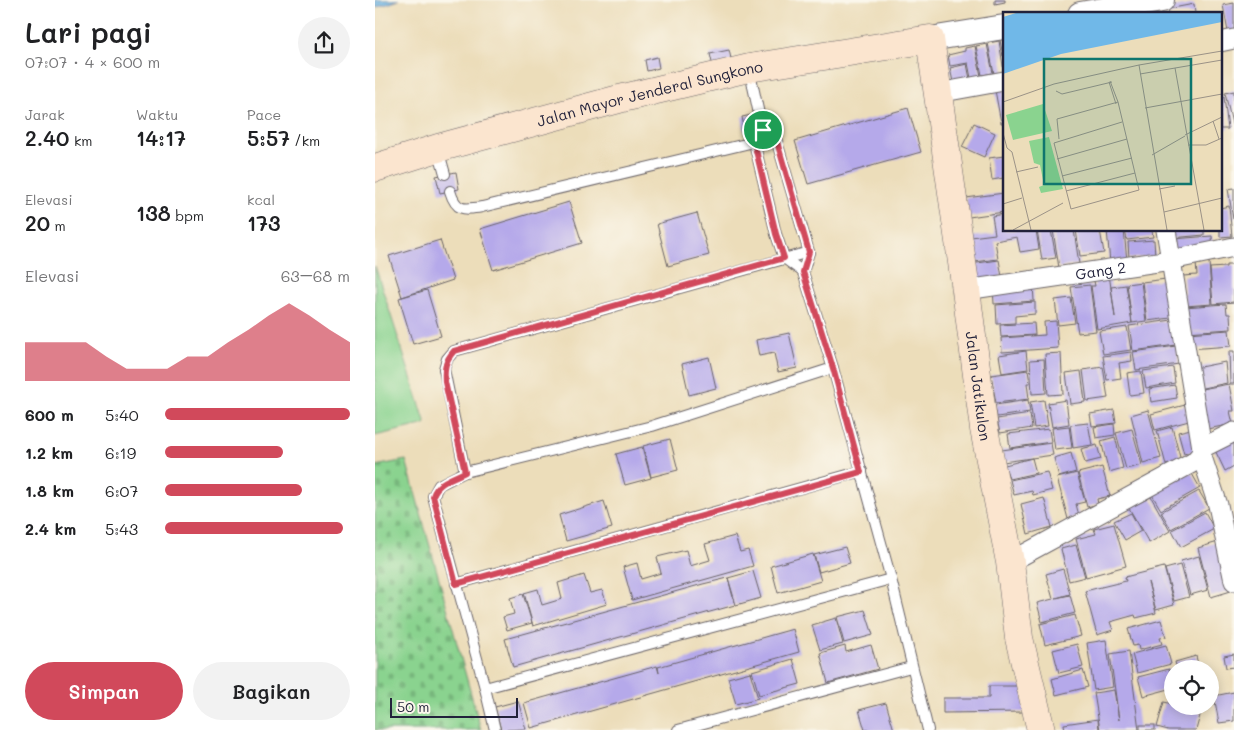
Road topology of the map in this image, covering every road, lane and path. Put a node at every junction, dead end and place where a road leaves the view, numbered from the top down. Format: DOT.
graph roads {
  1 [pos="1162,0"];
  2 [pos="1092,12"];
  3 [pos="1003,26"];
  4 [pos="930,39"];
  5 [pos="1234,39"];
  6 [pos="1221,42"];
  7 [pos="749,68"];
  8 [pos="1003,81"];
  9 [pos="938,93"];
  10 [pos="759,114"];
  11 [pos="775,135"];
  12 [pos="754,142"];
  13 [pos="438,148"];
  14 [pos="375,168"];
  15 [pos="445,174"];
  16 [pos="450,191"];
  17 [pos="1166,231"];
  18 [pos="1234,247"];
  19 [pos="809,252"];
  20 [pos="784,258"];
  21 [pos="1171,260"];
  22 [pos="803,272"];
  23 [pos="966,290"];
  24 [pos="833,368"];
  25 [pos="1234,432"];
  26 [pos="1202,451"];
  27 [pos="465,472"];
  28 [pos="861,472"];
  29 [pos="1226,505"];
  30 [pos="1010,562"];
  31 [pos="891,579"];
  32 [pos="1234,581"];
  33 [pos="456,584"];
  34 [pos="911,668"];
  35 [pos="485,688"];
  36 [pos="495,730"];
  37 [pos="678,730"];
  38 [pos="928,730"];
  39 [pos="1041,730"];
  1 -- 2 [label="street"];
  3 -- 4 [label="street"];
  4 -- 7 [label="main road, Jalan Mayor Jenderal Sungkono"];
  4 -- 9 [label="main road, Jalan Jatikulon"];
  5 -- 6 [label="street"];
  7 -- 10 [label="lane"];
  7 -- 13 [label="main road, Jalan Mayor Jenderal Sungkono"];
  8 -- 9 [label="street"];
  9 -- 23 [label="main road, Jalan Jatikulon"];
  11 -- 12 [label="lane"];
  11 -- 12 [label="lane"];
  11 -- 19 [label="lane"];
  12 -- 16 [label="lane"];
  12 -- 20 [label="lane"];
  13 -- 14 [label="main road, Jalan Mayor Jenderal Sungkono"];
  13 -- 15 [label="lane"];
  17 -- 21 [label="street"];
  18 -- 21 [label="street, Gang 2"];
  19 -- 20 [label="lane"];
  19 -- 22 [label="lane"];
  20 -- 22 [label="lane"];
  20 -- 27 [label="lane"];
  21 -- 23 [label="street, Gang 2"];
  21 -- 26 [label="street"];
  22 -- 24 [label="lane"];
  23 -- 30 [label="main road, Jalan Jatikulon"];
  24 -- 27 [label="lane"];
  24 -- 28 [label="lane"];
  25 -- 26 [label="street"];
  26 -- 29 [label="street"];
  26 -- 30 [label="street"];
  27 -- 33 [label="lane"];
  28 -- 31 [label="lane"];
  28 -- 33 [label="lane"];
  29 -- 32 [label="street"];
  30 -- 39 [label="main road, Jalan Jatikulon"];
  31 -- 34 [label="lane"];
  31 -- 35 [label="lane"];
  33 -- 35 [label="lane"];
  34 -- 37 [label="lane"];
  34 -- 38 [label="lane"];
  35 -- 36 [label="lane"];
}
